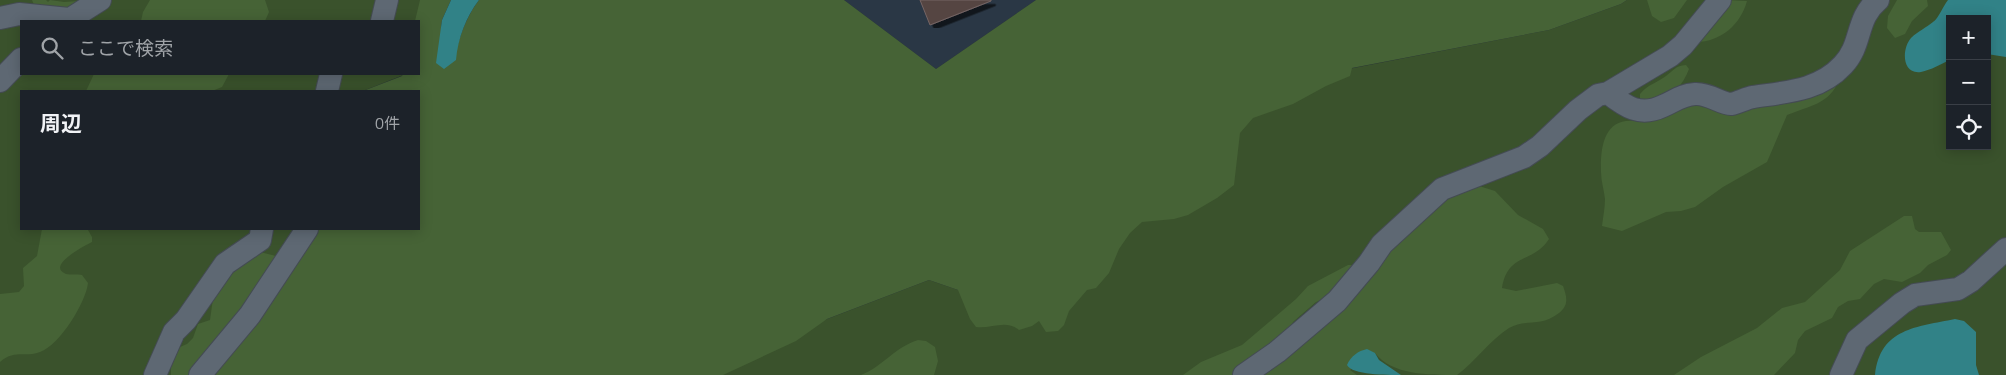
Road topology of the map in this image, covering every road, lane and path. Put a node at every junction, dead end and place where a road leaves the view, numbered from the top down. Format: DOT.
graph roads {
  1 [pos="100,0"];
  2 [pos="387,0"];
  3 [pos="1720,0"];
  4 [pos="1878,0"];
  5 [pos="0,18"];
  6 [pos="68,20"];
  7 [pos="382,20"];
  8 [pos="20,60"];
  9 [pos="331,75"];
  10 [pos="0,81"];
  11 [pos="327,90"];
  12 [pos="1608,93"];
  13 [pos="262,230"];
  14 [pos="305,230"];
  15 [pos="2006,249"];
  16 [pos="155,375"];
  17 [pos="200,375"];
  18 [pos="1244,375"];
  19 [pos="1841,375"];
  1 -- 6 [label="lane"];
  2 -- 7 [label="lane"];
  3 -- 12 [label="lane"];
  4 -- 12 [label="lane"];
  5 -- 6 [label="lane"];
  8 -- 10 [label="lane"];
  9 -- 11 [label="lane"];
  12 -- 18 [label="lane"];
  13 -- 16 [label="lane"];
  14 -- 17 [label="lane"];
  15 -- 19 [label="lane"];
}
